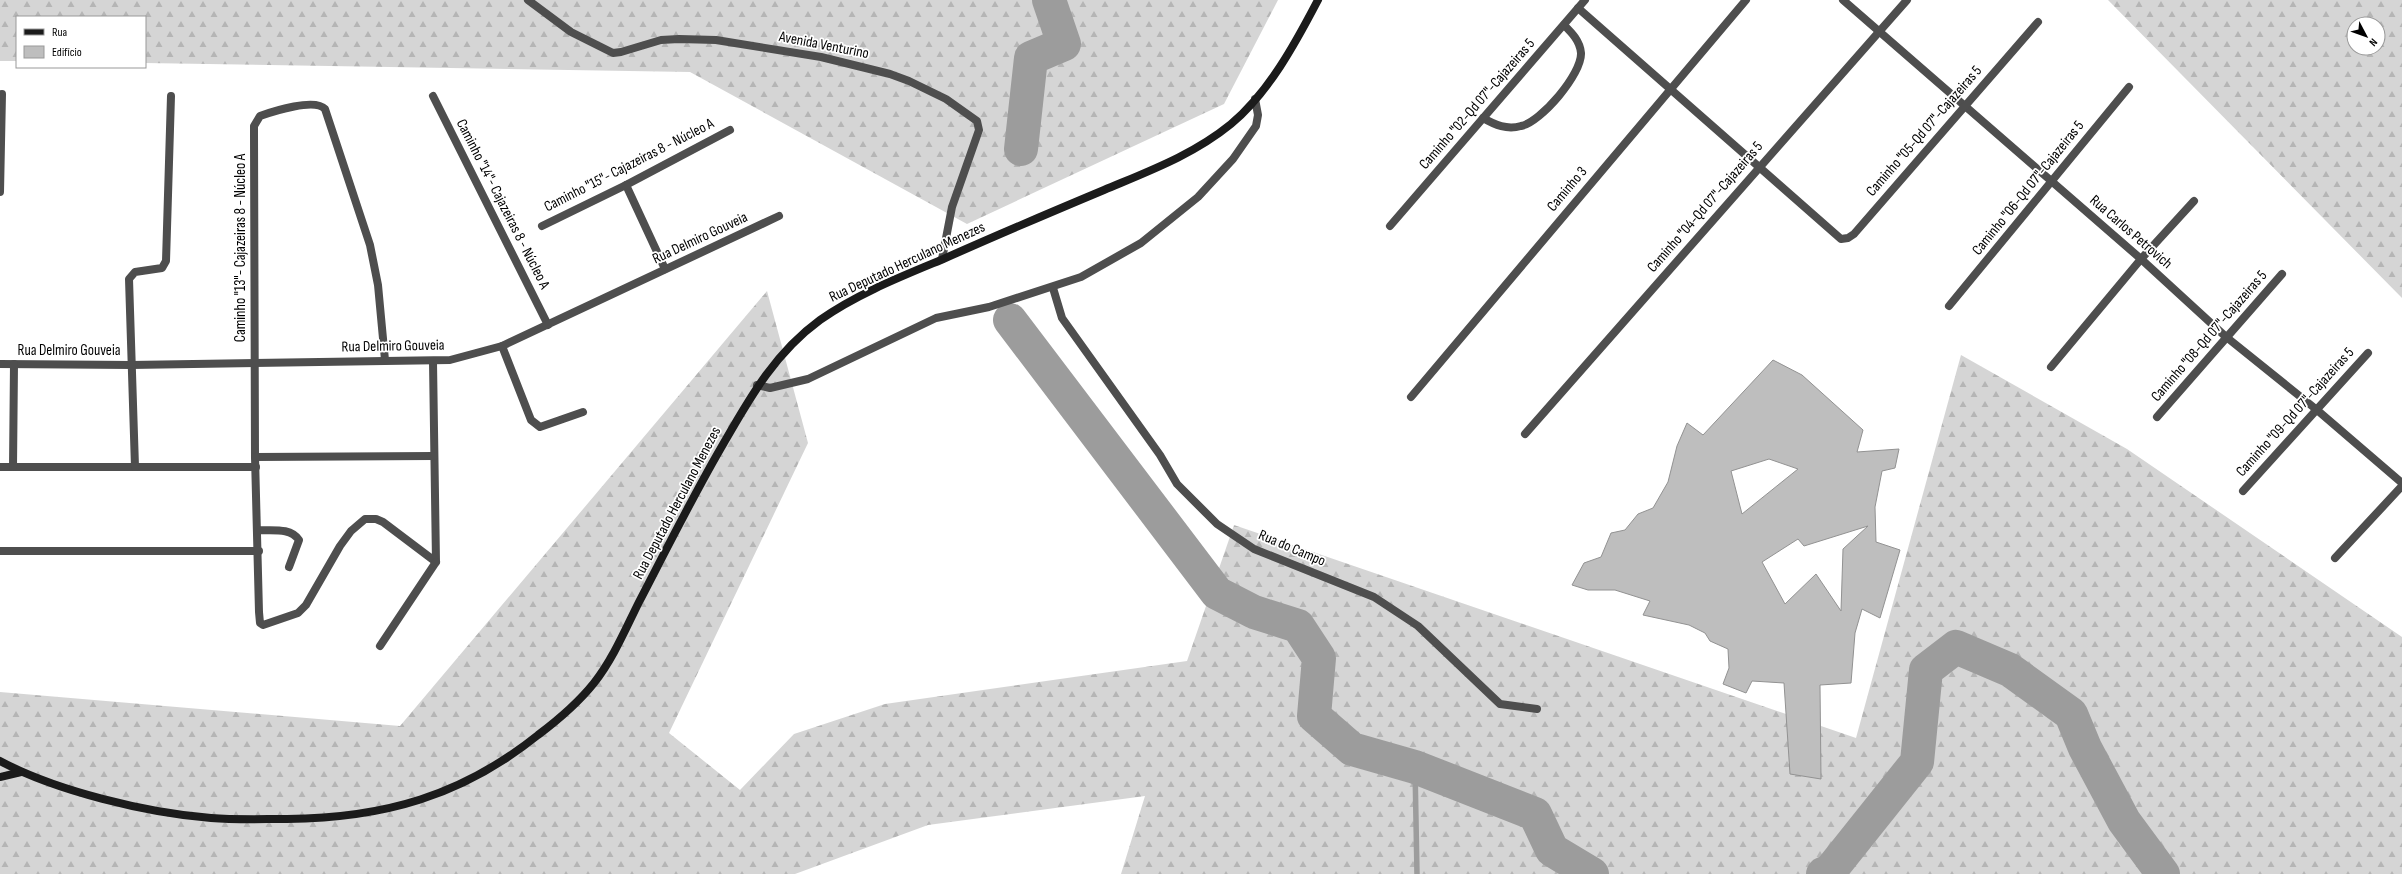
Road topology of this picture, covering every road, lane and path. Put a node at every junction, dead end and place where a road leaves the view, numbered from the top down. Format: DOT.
graph roads {
  1 [pos="528,0"];
  2 [pos="1318,0"];
  3 [pos="1585,0"];
  4 [pos="1746,0"];
  5 [pos="1843,0"];
  6 [pos="1907,0"];
  7 [pos="1578,8"];
  8 [pos="2038,22"];
  9 [pos="1564,25"];
  10 [pos="1879,32"];
  11 [pos="2129,87"];
  12 [pos="1669,89"];
  13 [pos="2,94"];
  14 [pos="171,96"];
  15 [pos="433,96"];
  16 [pos="1255,99"];
  17 [pos="1965,106"];
  18 [pos="1483,118"];
  19 [pos="730,130"];
  20 [pos="1758,167"];
  21 [pos="2053,182"];
  22 [pos="626,185"];
  23 [pos="0,192"];
  24 [pos="2194,201"];
  25 [pos="780,216"];
  26 [pos="542,226"];
  27 [pos="1390,226"];
  28 [pos="942,259"];
  29 [pos="2141,259"];
  30 [pos="665,269"];
  31 [pos="2282,274"];
  32 [pos="1053,288"];
  33 [pos="1949,306"];
  34 [pos="548,325"];
  35 [pos="2225,336"];
  36 [pos="502,346"];
  37 [pos="2368,353"];
  38 [pos="385,360"];
  39 [pos="433,362"];
  40 [pos="255,363"];
  41 [pos="0,364"];
  42 [pos="14,364"];
  43 [pos="131,365"];
  44 [pos="2051,367"];
  45 [pos="757,385"];
  46 [pos="1410,397"];
  47 [pos="2317,410"];
  48 [pos="583,412"];
  49 [pos="2157,417"];
  50 [pos="1525,434"];
  51 [pos="434,456"];
  52 [pos="255,457"];
  53 [pos="0,467"];
  54 [pos="13,467"];
  55 [pos="135,467"];
  56 [pos="256,468"];
  57 [pos="2402,484"];
  58 [pos="2243,491"];
  59 [pos="258,530"];
  60 [pos="0,550"];
  61 [pos="259,551"];
  62 [pos="2334,558"];
  63 [pos="436,562"];
  64 [pos="289,567"];
  65 [pos="380,646"];
  66 [pos="1537,709"];
  67 [pos="0,761"];
  68 [pos="21,772"];
  69 [pos="0,778"];
  1 -- 28 [label="street, Avenida Venturino"];
  2 -- 16 [label="main road, Rua Deputado Herculano Menezes"];
  3 -- 7 [label="street, Caminho \"02-Qd 07\"-Cajazeiras 5"];
  4 -- 12 [label="street, Caminho 3"];
  5 -- 10 [label="street, Rua Carlos Petrovich"];
  6 -- 10 [label="street, Caminho \"04-Qd 07\"-Cajazeiras 5"];
  7 -- 9 [label="street, Caminho \"02-Qd 07\"-Cajazeiras 5"];
  7 -- 12 [label="street"];
  8 -- 17 [label="street, Caminho \"05-Qd 07\"-Cajazeiras 5"];
  9 -- 18 [label="street, Caminho \"02-Qd 07\"-Cajazeiras 5"];
  9 -- 18 [label="street"];
  10 -- 17 [label="street, Rua Carlos Petrovich"];
  10 -- 20 [label="street, Caminho \"04-Qd 07\"-Cajazeiras 5"];
  11 -- 21 [label="street, Caminho \"06-Qd 07\"-Cajazeiras 5"];
  12 -- 20 [label="street"];
  12 -- 46 [label="street, Caminho 3"];
  13 -- 23 [label="street"];
  14 -- 43 [label="street"];
  15 -- 34 [label="street, Caminho \"14\"- Cajazeiras 8 - Núcleo A"];
  16 -- 28 [label="main road, Rua Deputado Herculano Menezes"];
  16 -- 32 [label="street"];
  17 -- 20 [label="street, Caminho \"05-Qd 07\"-Cajazeiras 5"];
  17 -- 21 [label="street, Rua Carlos Petrovich"];
  18 -- 27 [label="street, Caminho \"02-Qd 07\"-Cajazeiras 5"];
  19 -- 22 [label="street, Caminho \"15\"- Cajazeiras 8 - Núcleo A"];
  20 -- 50 [label="street, Caminho \"04-Qd 07\"-Cajazeiras 5"];
  21 -- 29 [label="street, Rua Carlos Petrovich"];
  21 -- 33 [label="street, Caminho \"06-Qd 07\"-Cajazeiras 5"];
  22 -- 26 [label="street, Caminho \"15\"- Cajazeiras 8 - Núcleo A"];
  22 -- 30 [label="street"];
  24 -- 29 [label="street"];
  25 -- 30 [label="street, Rua Delmiro Gouveia"];
  28 -- 45 [label="main road, Rua Deputado Herculano Menezes"];
  29 -- 35 [label="street, Rua Carlos Petrovich"];
  29 -- 44 [label="street"];
  30 -- 34 [label="street, Rua Delmiro Gouveia"];
  31 -- 35 [label="street, Caminho \"08-Qd 07\"-Cajazeiras 5"];
  32 -- 45 [label="street"];
  32 -- 66 [label="street, Rua do Campo"];
  34 -- 36 [label="street, Rua Delmiro Gouveia"];
  35 -- 47 [label="street, Rua Carlos Petrovich"];
  35 -- 49 [label="street, Caminho \"08-Qd 07\"-Cajazeiras 5"];
  36 -- 39 [label="street, Rua Delmiro Gouveia"];
  36 -- 48 [label="street"];
  37 -- 47 [label="street, Caminho \"09-Qd 07\"-Cajazeiras 5"];
  38 -- 39 [label="street, Rua Delmiro Gouveia"];
  38 -- 40 [label="street, Rua Delmiro Gouveia"];
  38 -- 40 [label="street, Caminho \"13\"- Cajazeiras 8 - Núcleo A"];
  39 -- 51 [label="street"];
  40 -- 43 [label="street, Rua Delmiro Gouveia"];
  40 -- 52 [label="street, Caminho \"13\"- Cajazeiras 8 - Núcleo A"];
  41 -- 42 [label="street, Rua Delmiro Gouveia"];
  42 -- 43 [label="street, Rua Delmiro Gouveia"];
  42 -- 54 [label="street"];
  43 -- 55 [label="street"];
  45 -- 68 [label="main road, Rua Deputado Herculano Menezes"];
  47 -- 57 [label="street, Rua Carlos Petrovich"];
  47 -- 58 [label="street, Caminho \"09-Qd 07\"-Cajazeiras 5"];
  51 -- 52 [label="street"];
  51 -- 63 [label="street"];
  52 -- 56 [label="street, Caminho \"13\"- Cajazeiras 8 - Núcleo A"];
  53 -- 54 [label="street"];
  54 -- 55 [label="street"];
  55 -- 56 [label="street"];
  56 -- 59 [label="street, Caminho \"13\"- Cajazeiras 8 - Núcleo A"];
  57 -- 62 [label="street"];
  59 -- 61 [label="street, Caminho \"13\"- Cajazeiras 8 - Núcleo A"];
  59 -- 64 [label="street"];
  60 -- 61 [label="street"];
  61 -- 63 [label="street, Caminho \"13\"- Cajazeiras 8 - Núcleo A"];
  63 -- 65 [label="street"];
  67 -- 68 [label="main road, Rua Deputado Herculano Menezes"];
  68 -- 69 [label="main road"];
}
